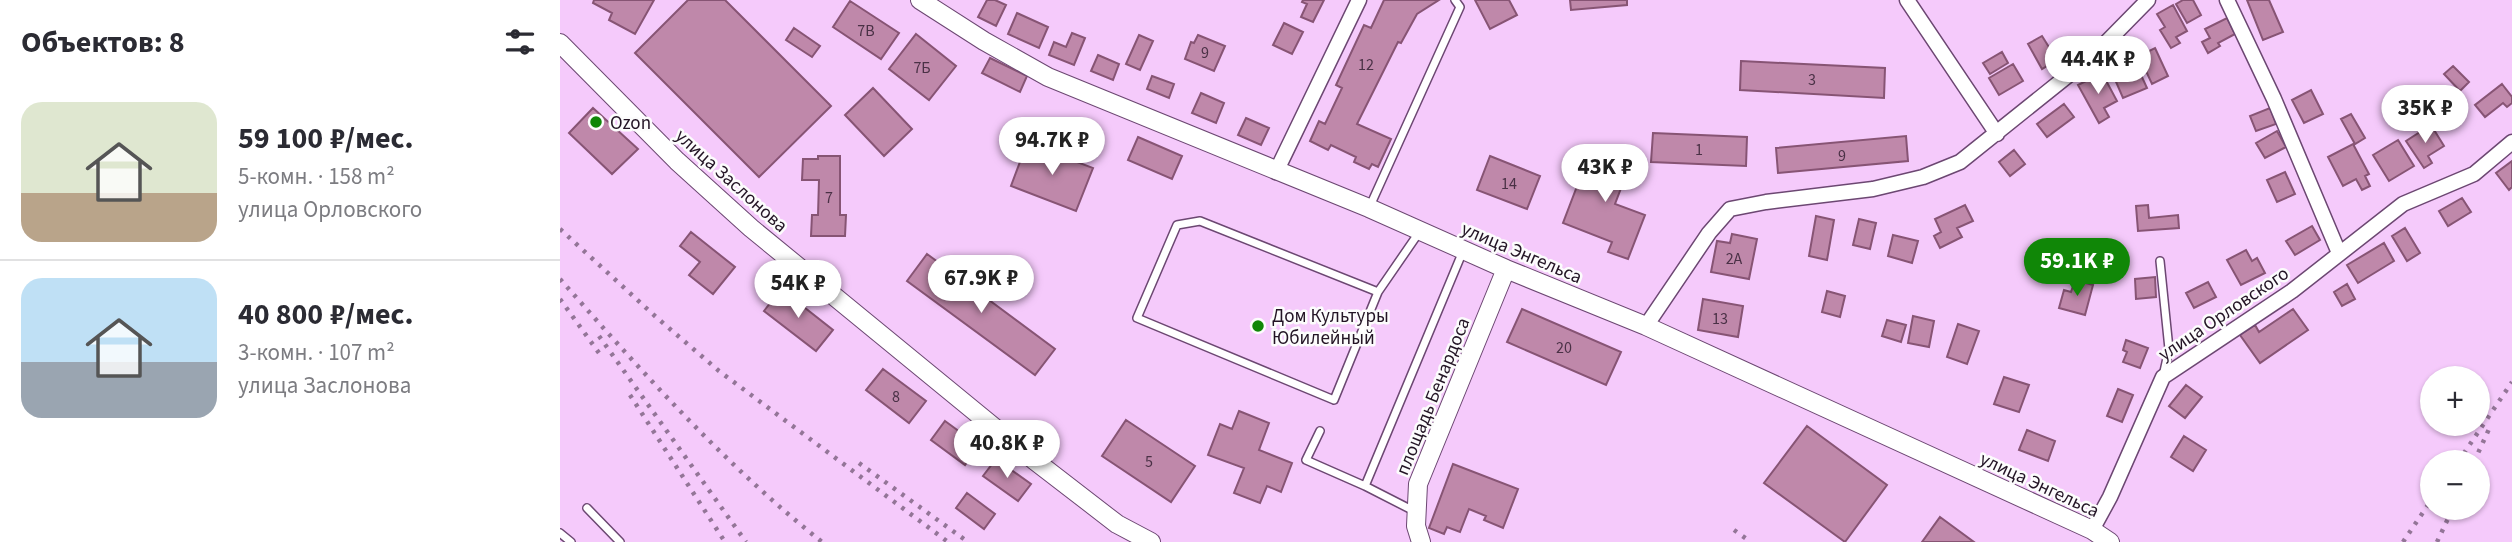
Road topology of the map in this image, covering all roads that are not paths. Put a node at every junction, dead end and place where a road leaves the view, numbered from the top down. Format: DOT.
graph roads {
  1 [pos="920,0"];
  2 [pos="1359,0"];
  3 [pos="1455,0"];
  4 [pos="1908,0"];
  5 [pos="2148,0"];
  6 [pos="2227,0"];
  7 [pos="560,43"];
  8 [pos="1997,134"];
  9 [pos="2512,142"];
  10 [pos="1276,172"];
  11 [pos="1368,208"];
  12 [pos="1420,231"];
  13 [pos="1464,250"];
  14 [pos="2339,253"];
  15 [pos="2160,261"];
  16 [pos="1506,269"];
  17 [pos="1378,292"];
  18 [pos="1646,326"];
  19 [pos="2163,377"];
  20 [pos="1320,431"];
  21 [pos="1365,486"];
  22 [pos="587,508"];
  23 [pos="1416,512"];
  24 [pos="2092,530"];
  25 [pos="560,533"];
  26 [pos="571,542"];
  27 [pos="620,542"];
  28 [pos="1151,542"];
  29 [pos="1421,542"];
  30 [pos="2110,542"];
  1 -- 10 [label="street, улица Энгельса"];
  2 -- 10 [label="street"];
  3 -- 11 [label="lane"];
  4 -- 8 [label="street"];
  5 -- 8 [label="street"];
  6 -- 14 [label="street"];
  7 -- 28 [label="street, улица Заслонова"];
  8 -- 18 [label="street"];
  9 -- 14 [label="street, улица Орловского"];
  10 -- 11 [label="street, улица Энгельса"];
  11 -- 12 [label="street, улица Энгельса"];
  12 -- 13 [label="street, улица Энгельса"];
  12 -- 17 [label="lane"];
  13 -- 16 [label="street, улица Энгельса"];
  13 -- 21 [label="lane"];
  14 -- 19 [label="street, улица Орловского"];
  15 -- 19 [label="lane"];
  16 -- 18 [label="street, улица Энгельса"];
  16 -- 23 [label="street, площадь Бенардоса"];
  17 -- 17 [label="lane"];
  18 -- 24 [label="street, улица Энгельса"];
  19 -- 24 [label="street, улица Орловского"];
  20 -- 21 [label="lane"];
  21 -- 23 [label="lane"];
  22 -- 27 [label="lane"];
  23 -- 29 [label="street, площадь Бенардоса"];
  24 -- 30 [label="street, улица Энгельса"];
  25 -- 26 [label="lane"];
}
